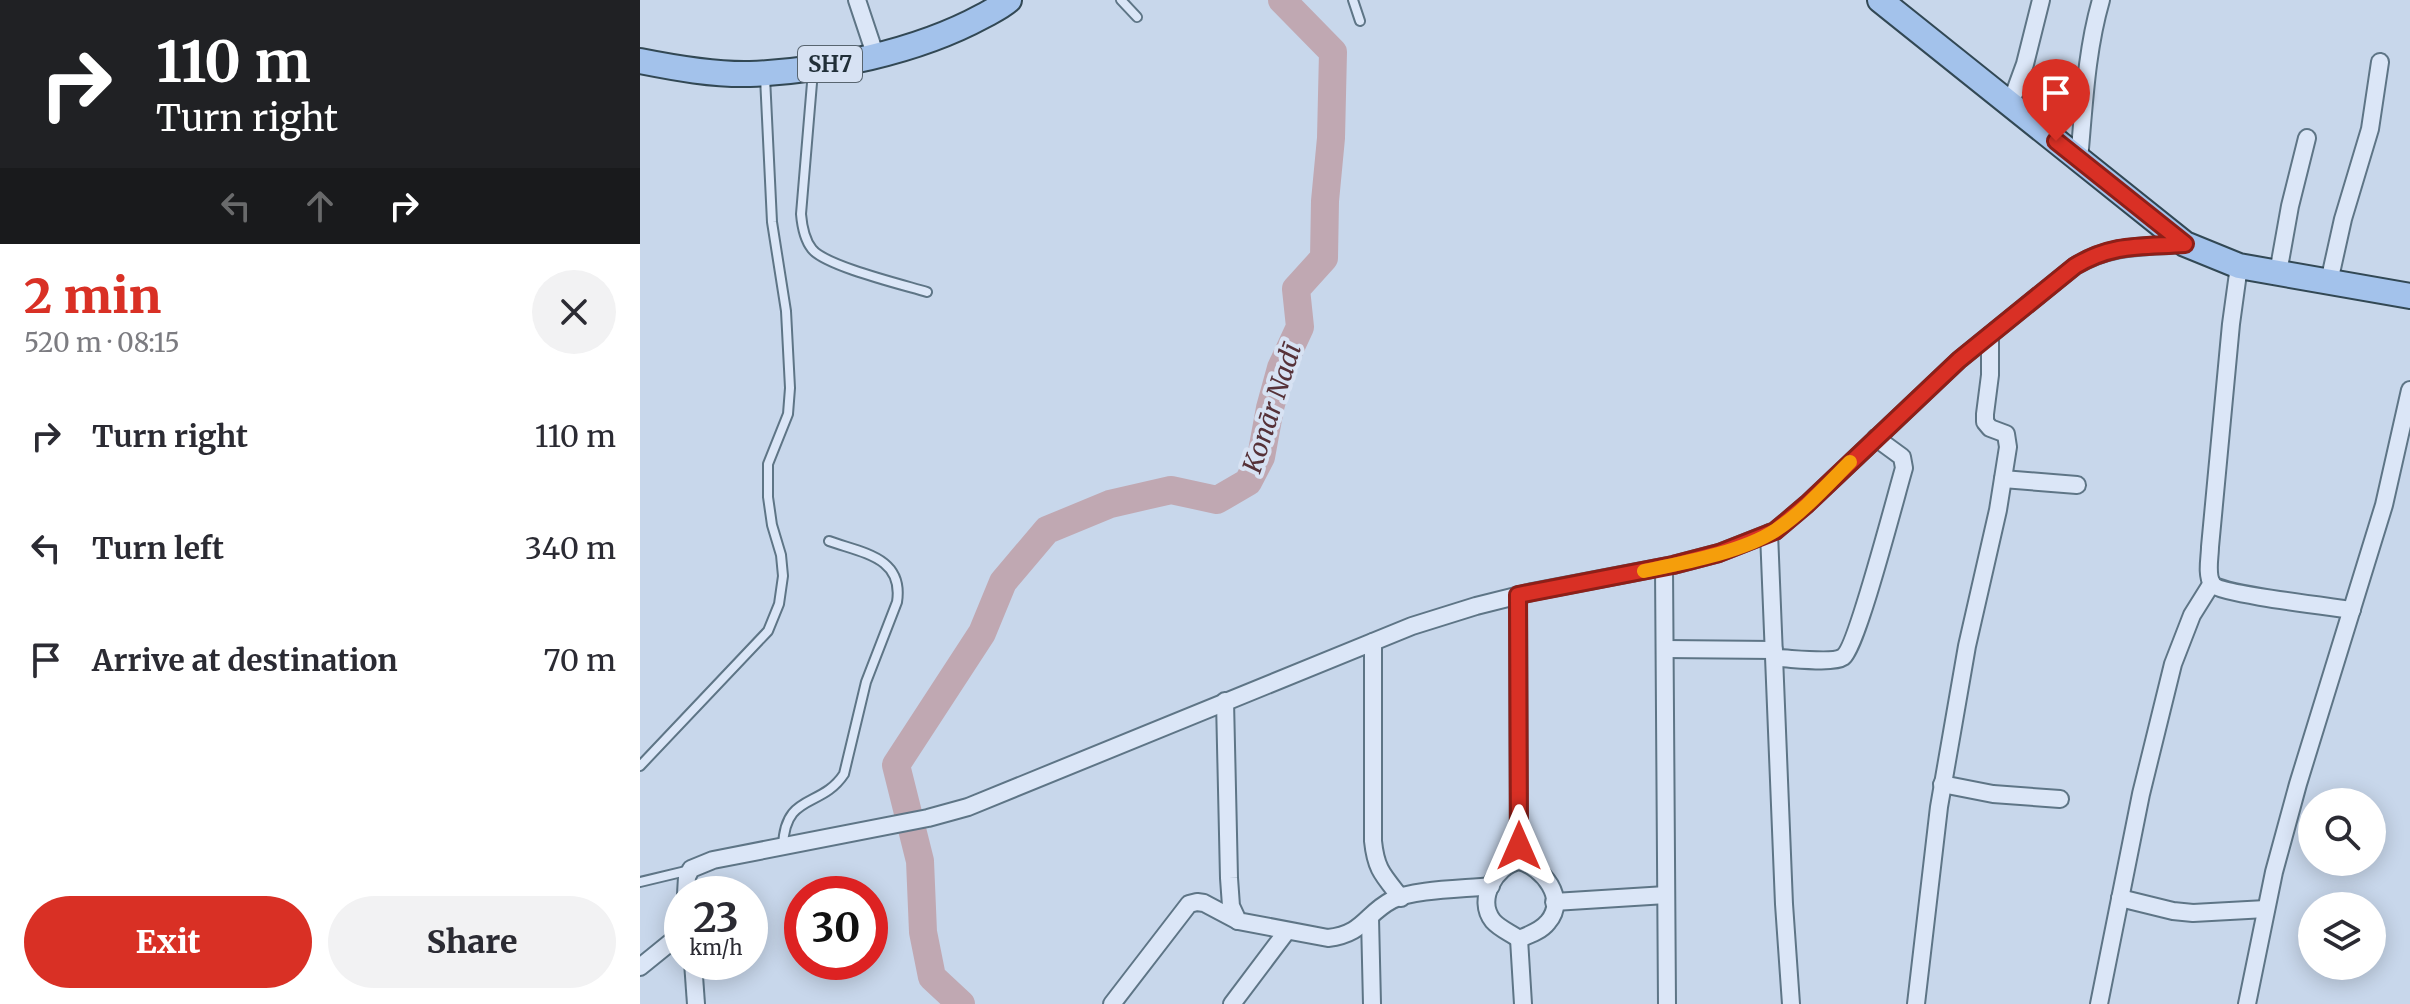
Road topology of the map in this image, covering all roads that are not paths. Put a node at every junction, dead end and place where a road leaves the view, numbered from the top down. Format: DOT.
graph roads {
  1 [pos="857,0"];
  2 [pos="1009,0"];
  3 [pos="1121,0"];
  4 [pos="1353,0"];
  5 [pos="1880,0"];
  6 [pos="2041,0"];
  7 [pos="2101,0"];
  8 [pos="1137,17"];
  9 [pos="1360,21"];
  10 [pos="875,54"];
  11 [pos="640,61"];
  12 [pos="2380,62"];
  13 [pos="813,67"];
  14 [pos="764,72"];
  15 [pos="2010,105"];
  16 [pos="2307,138"];
  17 [pos="2079,160"];
  18 [pos="2185,244"];
  19 [pos="2239,266"];
  20 [pos="2278,273"];
  21 [pos="2329,282"];
  22 [pos="927,292"];
  23 [pos="2410,296"];
  24 [pos="1990,335"];
  25 [pos="2410,390"];
  26 [pos="1876,438"];
  27 [pos="2003,479"];
  28 [pos="2077,485"];
  29 [pos="1769,533"];
  30 [pos="829,541"];
  31 [pos="1664,567"];
  32 [pos="2212,583"];
  33 [pos="1518,595"];
  34 [pos="2352,610"];
  35 [pos="1373,642"];
  36 [pos="1665,649"];
  37 [pos="1775,654"];
  38 [pos="1225,701"];
  39 [pos="640,766"];
  40 [pos="1942,784"];
  41 [pos="2060,799"];
  42 [pos="783,846"];
  43 [pos="1519,861"];
  44 [pos="691,869"];
  45 [pos="688,876"];
  46 [pos="640,882"];
  47 [pos="1491,886"];
  48 [pos="1666,895"];
  49 [pos="1401,898"];
  50 [pos="2120,898"];
  51 [pos="1554,902"];
  52 [pos="2266,909"];
  53 [pos="1370,918"];
  54 [pos="1238,921"];
  55 [pos="1287,931"];
  56 [pos="1519,939"];
  57 [pos="664,948"];
  58 [pos="640,967"];
  59 [pos="694,980"];
  60 [pos="696,1004"];
  61 [pos="1112,1004"];
  62 [pos="1232,1004"];
  63 [pos="1372,1004"];
  64 [pos="1523,1004"];
  65 [pos="1667,1004"];
  66 [pos="1791,1004"];
  67 [pos="1916,1004"];
  68 [pos="2099,1004"];
  69 [pos="2247,1004"];
  1 -- 10 [label="street"];
  2 -- 10 [label="main road, SH7"];
  3 -- 8 [label="lane"];
  4 -- 9 [label="lane"];
  5 -- 15 [label="main road"];
  6 -- 15 [label="street"];
  7 -- 17 [label="street"];
  10 -- 13 [label="main road, SH7"];
  11 -- 14 [label="main road, SH7"];
  12 -- 21 [label="street"];
  13 -- 14 [label="main road, SH7"];
  13 -- 22 [label="lane"];
  14 -- 39 [label="lane"];
  15 -- 17 [label="main road"];
  16 -- 20 [label="street"];
  17 -- 18 [label="main road"];
  18 -- 19 [label="main road"];
  18 -- 24 [label="street"];
  19 -- 20 [label="main road"];
  19 -- 32 [label="street"];
  20 -- 21 [label="main road"];
  21 -- 23 [label="main road"];
  24 -- 26 [label="street"];
  24 -- 27 [label="street"];
  25 -- 34 [label="street"];
  26 -- 29 [label="street"];
  26 -- 37 [label="street"];
  27 -- 28 [label="street"];
  27 -- 40 [label="street"];
  29 -- 31 [label="street"];
  29 -- 37 [label="street"];
  30 -- 42 [label="lane"];
  31 -- 33 [label="street"];
  31 -- 36 [label="street"];
  32 -- 34 [label="street"];
  32 -- 50 [label="street"];
  33 -- 35 [label="street"];
  33 -- 43 [label="street"];
  34 -- 52 [label="street"];
  35 -- 38 [label="street"];
  35 -- 49 [label="street"];
  36 -- 37 [label="street"];
  36 -- 48 [label="street"];
  37 -- 66 [label="street"];
  38 -- 42 [label="street"];
  38 -- 54 [label="street"];
  40 -- 41 [label="street"];
  40 -- 67 [label="street"];
  42 -- 44 [label="street"];
  43 -- 47 [label="street"];
  43 -- 51 [label="street"];
  44 -- 45 [label="street"];
  44 -- 46 [label="lane"];
  47 -- 49 [label="street"];
  47 -- 56 [label="street"];
  48 -- 51 [label="street"];
  48 -- 65 [label="street"];
  49 -- 53 [label="street"];
  50 -- 52 [label="street"];
  50 -- 68 [label="street"];
  51 -- 56 [label="street"];
  52 -- 69 [label="street"];
  53 -- 55 [label="street"];
  53 -- 63 [label="street"];
  54 -- 55 [label="street"];
  54 -- 61 [label="street"];
  55 -- 62 [label="street"];
  56 -- 64 [label="street"];
  57 -- 58 [label="street"];
  59 -- 60 [label="street"];
}
